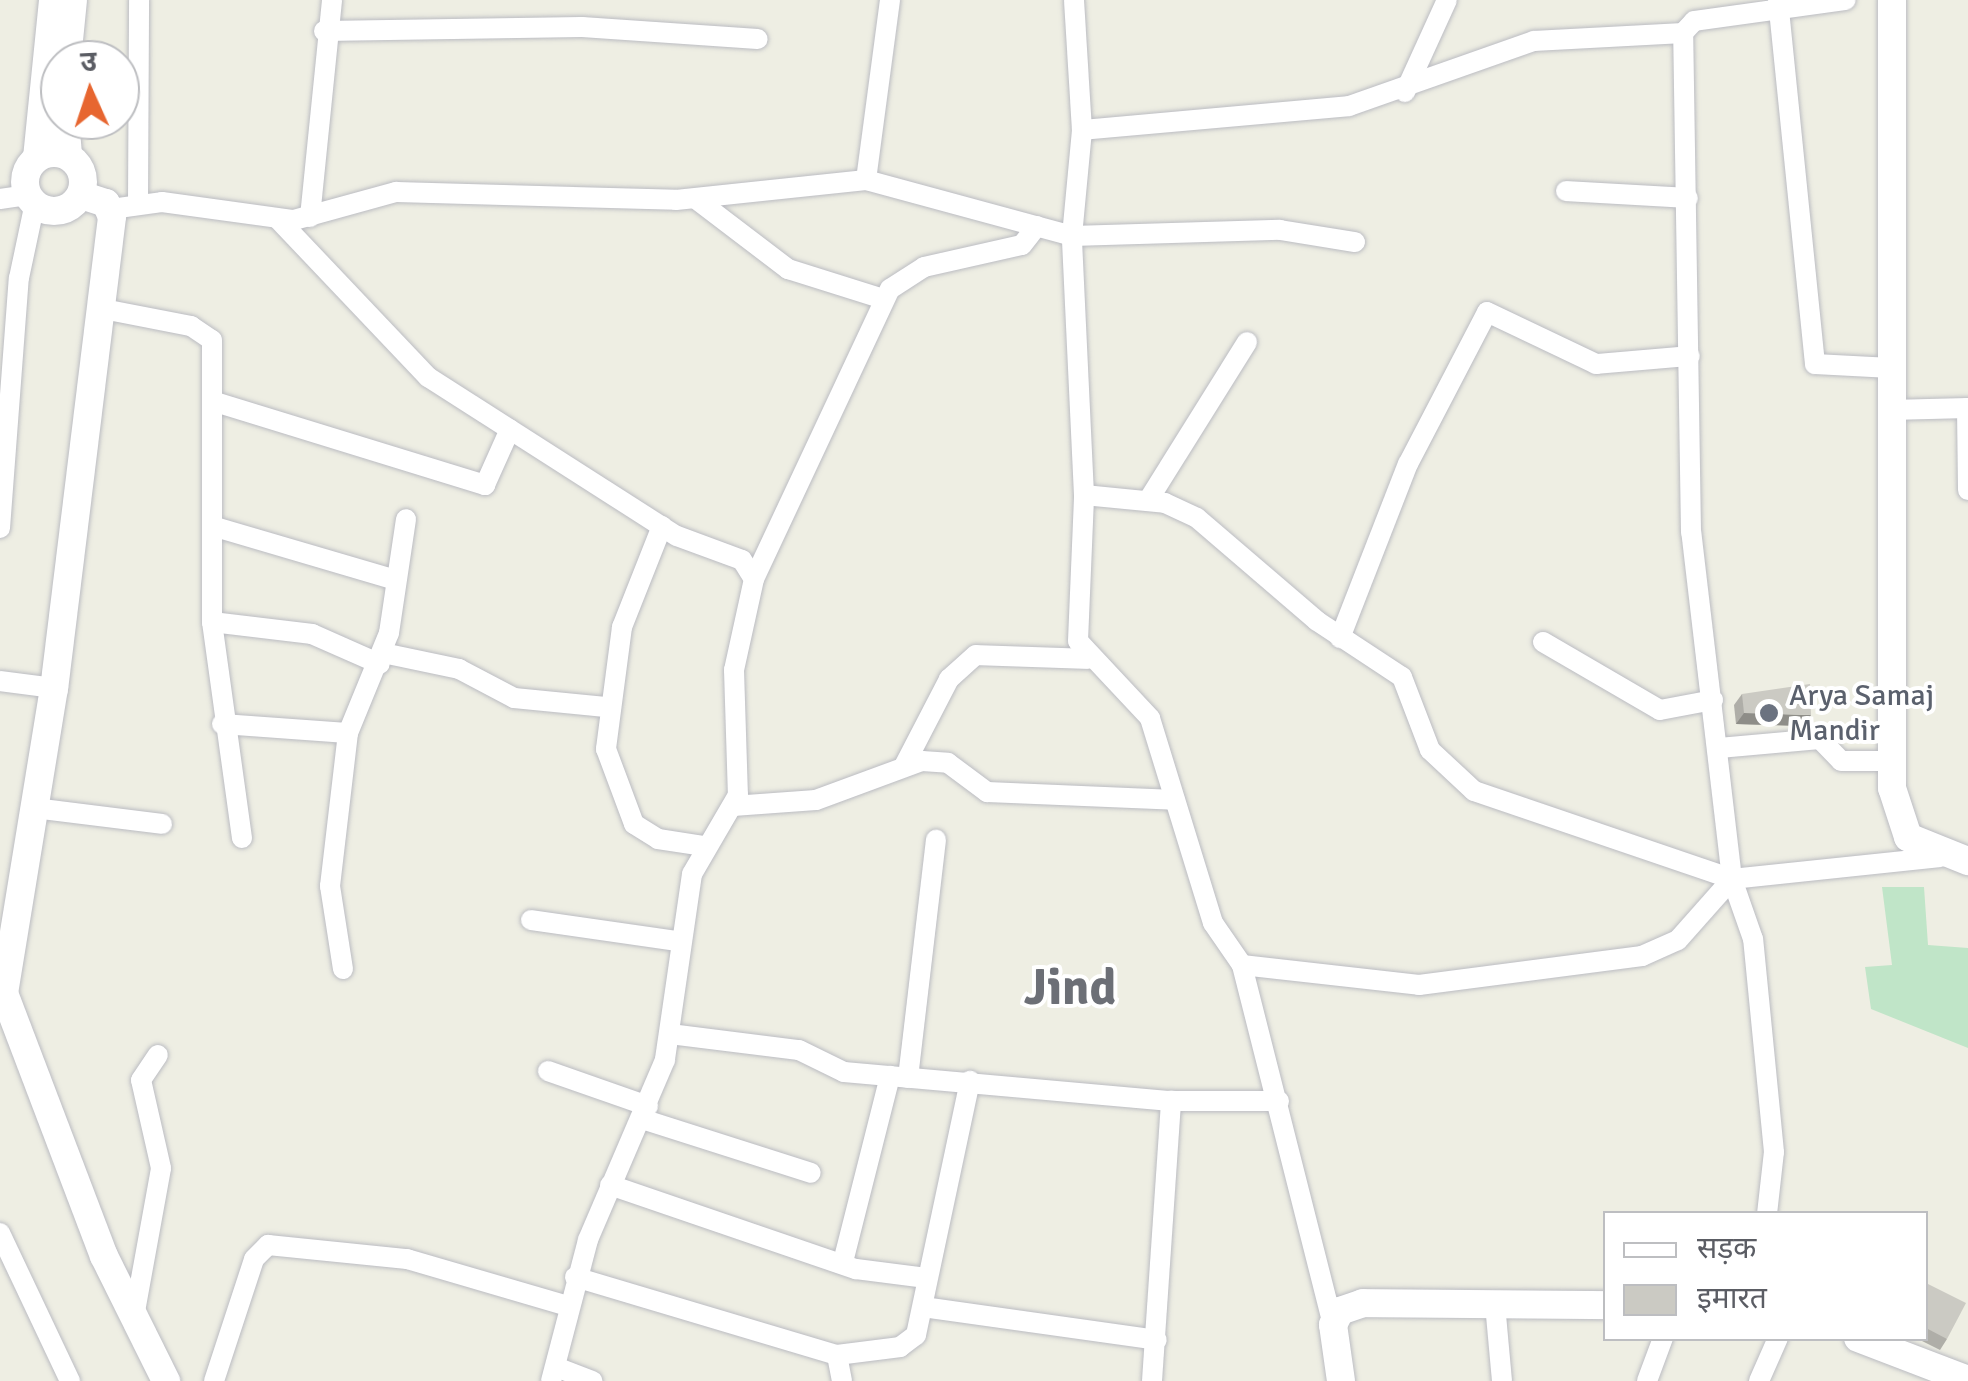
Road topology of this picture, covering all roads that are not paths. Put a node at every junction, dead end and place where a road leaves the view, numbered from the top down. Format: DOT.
graph roads {
  1 [pos="53,0"];
  2 [pos="74,0"];
  3 [pos="139,0"];
  4 [pos="332,0"];
  5 [pos="890,0"];
  6 [pos="1074,0"];
  7 [pos="1447,0"];
  8 [pos="1846,0"];
  9 [pos="1892,0"];
  10 [pos="1778,4"];
  11 [pos="1690,18"];
  12 [pos="324,31"];
  13 [pos="758,39"];
  14 [pos="69,40"];
  15 [pos="1405,92"];
  16 [pos="1082,130"];
  17 [pos="67,140"];
  18 [pos="68,156"];
  19 [pos="37,158"];
  20 [pos="866,180"];
  21 [pos="1566,191"];
  22 [pos="81,195"];
  23 [pos="1688,198"];
  24 [pos="0,199"];
  25 [pos="32,199"];
  26 [pos="696,199"];
  27 [pos="124,206"];
  28 [pos="310,217"];
  29 [pos="278,219"];
  30 [pos="1037,226"];
  31 [pos="1072,236"];
  32 [pos="1356,242"];
  33 [pos="884,299"];
  34 [pos="98,308"];
  35 [pos="1248,342"];
  36 [pos="8,350"];
  37 [pos="1690,356"];
  38 [pos="1891,368"];
  39 [pos="212,401"];
  40 [pos="1968,408"];
  41 [pos="1890,410"];
  42 [pos="510,430"];
  43 [pos="4,450"];
  44 [pos="1968,490"];
  45 [pos="1084,495"];
  46 [pos="1149,500"];
  47 [pos="406,520"];
  48 [pos="212,526"];
  49 [pos="662,526"];
  50 [pos="0,528"];
  51 [pos="754,579"];
  52 [pos="396,580"];
  53 [pos="212,622"];
  54 [pos="1340,638"];
  55 [pos="1543,642"];
  56 [pos="382,658"];
  57 [pos="1088,659"];
  58 [pos="0,681"];
  59 [pos="54,688"];
  60 [pos="1713,700"];
  61 [pos="606,707"];
  62 [pos="222,724"];
  63 [pos="348,734"];
  64 [pos="1719,748"];
  65 [pos="1890,761"];
  66 [pos="905,764"];
  67 [pos="1175,800"];
  68 [pos="732,806"];
  69 [pos="34,808"];
  70 [pos="162,824"];
  71 [pos="242,838"];
  72 [pos="936,840"];
  73 [pos="704,846"];
  74 [pos="1940,856"];
  75 [pos="1968,861"];
  76 [pos="1732,879"];
  77 [pos="531,920"];
  78 [pos="676,942"];
  79 [pos="1242,965"];
  80 [pos="343,969"];
  81 [pos="670,1034"];
  82 [pos="158,1055"];
  83 [pos="548,1070"];
  84 [pos="899,1077"];
  85 [pos="970,1080"];
  86 [pos="1170,1101"];
  87 [pos="1279,1101"];
  88 [pos="645,1112"];
  89 [pos="811,1173"];
  90 [pos="610,1184"];
  91 [pos="1767,1211"];
  92 [pos="0,1233"];
  93 [pos="844,1258"];
  94 [pos="575,1277"];
  95 [pos="926,1278"];
  96 [pos="1496,1304"];
  97 [pos="1603,1305"];
  98 [pos="568,1306"];
  99 [pos="922,1307"];
  100 [pos="134,1317"];
  101 [pos="1333,1325"];
  102 [pos="1157,1340"];
  103 [pos="1662,1341"];
  104 [pos="1777,1341"];
  105 [pos="1866,1341"];
  106 [pos="837,1356"];
  107 [pos="553,1374"];
  108 [pos="1968,1380"];
  109 [pos="70,1381"];
  110 [pos="166,1381"];
  111 [pos="214,1381"];
  112 [pos="592,1381"];
  113 [pos="842,1381"];
  114 [pos="1152,1381"];
  115 [pos="1341,1381"];
  116 [pos="1502,1381"];
  117 [pos="1647,1381"];
  118 [pos="1759,1381"];
  1 -- 19 [label="main road"];
  2 -- 14 [label="main road"];
  3 -- 27 [label="street"];
  4 -- 12 [label="street"];
  5 -- 20 [label="street"];
  6 -- 16 [label="street"];
  7 -- 15 [label="street"];
  8 -- 10 [label="street"];
  9 -- 38 [label="main road"];
  10 -- 11 [label="street"];
  10 -- 38 [label="street"];
  11 -- 15 [label="street"];
  11 -- 23 [label="street"];
  12 -- 13 [label="street"];
  12 -- 28 [label="street"];
  15 -- 16 [label="street"];
  16 -- 31 [label="street"];
  17 -- 18 [label="main road"];
  18 -- 19 [label="main road"];
  18 -- 22 [label="main road"];
  19 -- 25 [label="main road"];
  20 -- 26 [label="street"];
  20 -- 30 [label="street"];
  21 -- 23 [label="street"];
  22 -- 25 [label="main road"];
  22 -- 27 [label="main road"];
  23 -- 37 [label="street"];
  24 -- 25 [label="street"];
  25 -- 36 [label="street"];
  26 -- 28 [label="street"];
  26 -- 33 [label="street"];
  27 -- 29 [label="street"];
  27 -- 34 [label="main road"];
  28 -- 29 [label="street"];
  29 -- 42 [label="street"];
  30 -- 31 [label="street"];
  30 -- 33 [label="street"];
  31 -- 32 [label="street"];
  31 -- 45 [label="street"];
  33 -- 51 [label="street"];
  34 -- 39 [label="street"];
  34 -- 59 [label="main road"];
  35 -- 46 [label="street"];
  36 -- 43 [label="street"];
  37 -- 54 [label="street"];
  37 -- 60 [label="street"];
  38 -- 41 [label="main road"];
  39 -- 42 [label="street"];
  39 -- 48 [label="street"];
  40 -- 41 [label="street"];
  40 -- 44 [label="street"];
  41 -- 65 [label="main road"];
  42 -- 49 [label="street"];
  43 -- 50 [label="street"];
  45 -- 46 [label="street"];
  45 -- 57 [label="street"];
  46 -- 54 [label="street"];
  47 -- 52 [label="street"];
  48 -- 52 [label="street"];
  48 -- 53 [label="street"];
  49 -- 51 [label="street"];
  49 -- 61 [label="street"];
  51 -- 68 [label="street"];
  52 -- 56 [label="street"];
  53 -- 56 [label="street"];
  53 -- 62 [label="street"];
  54 -- 76 [label="street"];
  55 -- 60 [label="street"];
  56 -- 61 [label="street"];
  56 -- 63 [label="street"];
  57 -- 66 [label="street"];
  57 -- 67 [label="street"];
  58 -- 59 [label="street"];
  59 -- 69 [label="main road"];
  60 -- 64 [label="street"];
  61 -- 73 [label="street"];
  62 -- 63 [label="street"];
  62 -- 71 [label="street"];
  63 -- 80 [label="street"];
  64 -- 65 [label="street"];
  64 -- 76 [label="street"];
  65 -- 74 [label="main road"];
  66 -- 67 [label="street"];
  66 -- 68 [label="street"];
  67 -- 79 [label="street"];
  68 -- 73 [label="street"];
  69 -- 70 [label="street"];
  69 -- 100 [label="main road"];
  72 -- 84 [label="street"];
  73 -- 78 [label="street"];
  74 -- 75 [label="main road"];
  74 -- 76 [label="street"];
  76 -- 79 [label="street"];
  76 -- 91 [label="street"];
  77 -- 78 [label="street"];
  78 -- 81 [label="street"];
  79 -- 87 [label="street"];
  81 -- 84 [label="street"];
  81 -- 88 [label="street"];
  82 -- 100 [label="street"];
  83 -- 88 [label="street"];
  84 -- 85 [label="street"];
  84 -- 93 [label="street"];
  85 -- 86 [label="street"];
  85 -- 95 [label="street"];
  86 -- 87 [label="street"];
  86 -- 102 [label="street"];
  87 -- 101 [label="street"];
  88 -- 89 [label="street"];
  88 -- 90 [label="street"];
  90 -- 93 [label="street"];
  90 -- 94 [label="street"];
  92 -- 109 [label="street"];
  93 -- 95 [label="street"];
  94 -- 98 [label="street"];
  94 -- 106 [label="street"];
  95 -- 99 [label="street"];
  96 -- 97 [label="main road"];
  96 -- 101 [label="main road"];
  96 -- 116 [label="street"];
  98 -- 107 [label="street"];
  98 -- 111 [label="street"];
  99 -- 102 [label="street"];
  99 -- 106 [label="street"];
  100 -- 110 [label="main road"];
  101 -- 115 [label="main road"];
  102 -- 114 [label="street"];
  103 -- 117 [label="street"];
  104 -- 118 [label="street"];
  105 -- 108 [label="main road"];
  106 -- 113 [label="street"];
  107 -- 112 [label="street"];
}
